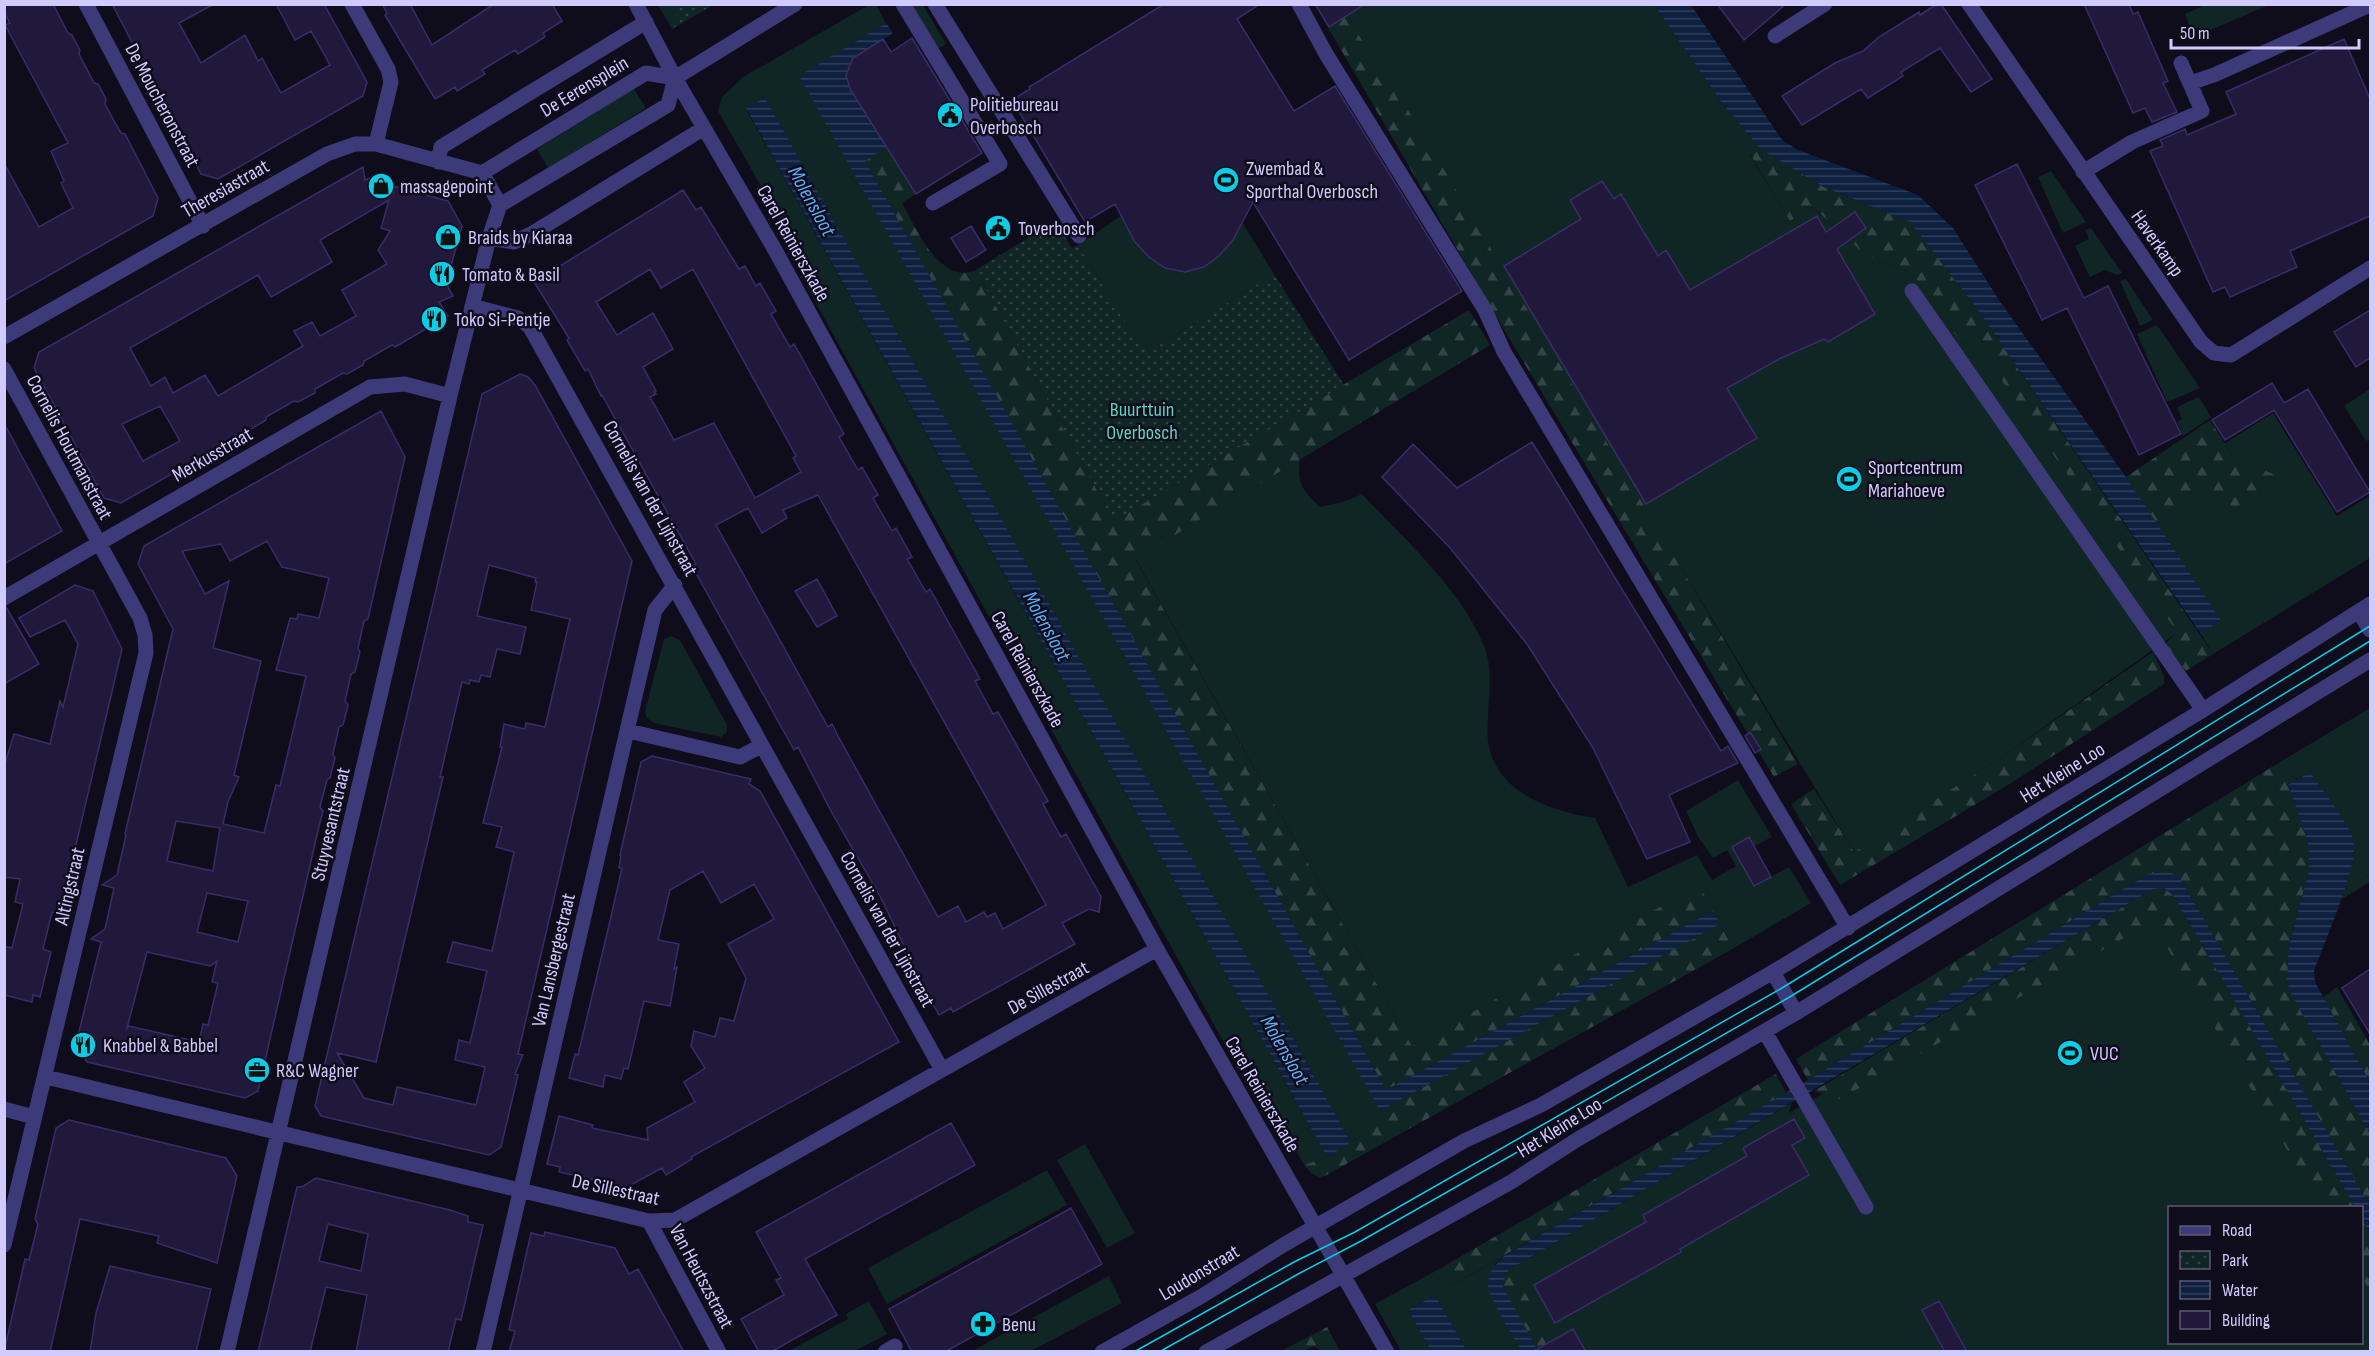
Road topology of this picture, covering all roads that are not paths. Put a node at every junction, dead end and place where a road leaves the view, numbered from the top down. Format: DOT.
graph roads {
  1 [pos="86,4"];
  2 [pos="352,4"];
  3 [pos="636,4"];
  4 [pos="795,4"];
  5 [pos="903,4"];
  6 [pos="935,4"];
  7 [pos="1299,4"];
  8 [pos="1825,4"];
  9 [pos="1969,4"];
  10 [pos="2370,5"];
  11 [pos="646,22"];
  12 [pos="1775,36"];
  13 [pos="2181,63"];
  14 [pos="675,78"];
  15 [pos="2190,82"];
  16 [pos="704,128"];
  17 [pos="376,144"];
  18 [pos="438,162"];
  19 [pos="2083,172"];
  20 [pos="482,173"];
  21 [pos="933,204"];
  22 [pos="500,205"];
  23 [pos="203,226"];
  24 [pos="1079,236"];
  25 [pos="489,238"];
  26 [pos="2370,268"];
  27 [pos="1912,291"];
  28 [pos="472,306"];
  29 [pos="4,337"];
  30 [pos="4,369"];
  31 [pos="450,396"];
  32 [pos="98,545"];
  33 [pos="675,585"];
  34 [pos="4,598"];
  35 [pos="2365,608"];
  36 [pos="2370,630"];
  37 [pos="2370,660"];
  38 [pos="2203,710"];
  39 [pos="628,731"];
  40 [pos="761,746"];
  41 [pos="1848,928"];
  42 [pos="1157,949"];
  43 [pos="1773,972"];
  44 [pos="1796,1013"];
  45 [pos="1765,1032"];
  46 [pos="942,1070"];
  47 [pos="46,1077"];
  48 [pos="4,1109"];
  49 [pos="34,1117"];
  50 [pos="280,1134"];
  51 [pos="521,1189"];
  52 [pos="1866,1207"];
  53 [pos="648,1221"];
  54 [pos="1316,1226"];
  55 [pos="4,1245"];
  56 [pos="1344,1276"];
  57 [pos="227,1352"];
  58 [pos="483,1352"];
  59 [pos="719,1352"];
  60 [pos="1102,1352"];
  61 [pos="1206,1352"];
  62 [pos="1387,1352"];
  1 -- 23 [label="street, De Moucheronstraat"];
  2 -- 17 [label="street"];
  3 -- 11 [label="street, Carel Reinierszkade"];
  4 -- 14 [label="street"];
  5 -- 21 [label="street"];
  6 -- 24 [label="street"];
  7 -- 41 [label="street"];
  8 -- 12 [label="street"];
  9 -- 19 [label="street, Haverkamp"];
  10 -- 15 [label="street"];
  11 -- 14 [label="street, Carel Reinierszkade"];
  11 -- 18 [label="street, De Eerensplein"];
  13 -- 15 [label="street"];
  14 -- 16 [label="street, Carel Reinierszkade"];
  14 -- 20 [label="street, De Eerensplein"];
  14 -- 22 [label="street"];
  15 -- 19 [label="street"];
  16 -- 25 [label="street"];
  16 -- 42 [label="street, Carel Reinierszkade"];
  17 -- 18 [label="street, Theresiastraat"];
  17 -- 23 [label="street, Theresiastraat"];
  18 -- 20 [label="street, Theresiastraat"];
  19 -- 26 [label="street, Haverkamp"];
  20 -- 22 [label="street"];
  22 -- 25 [label="street"];
  23 -- 29 [label="street, Theresiastraat"];
  25 -- 28 [label="street"];
  27 -- 38 [label="street"];
  28 -- 31 [label="street, Stuyvesantstraat"];
  28 -- 33 [label="street, Cornelis van der Lijnstraat"];
  30 -- 32 [label="street, Cornelis Houtmanstraat"];
  31 -- 32 [label="street, Merkusstraat"];
  31 -- 50 [label="street, Stuyvesantstraat"];
  32 -- 34 [label="street, Merkusstraat"];
  32 -- 47 [label="street, Altingstraat"];
  33 -- 39 [label="street, Van Lansbergestraat"];
  33 -- 40 [label="street, Cornelis van der Lijnstraat"];
  35 -- 36 [label="street"];
  35 -- 38 [label="street, Het Kleine Loo"];
  37 -- 44 [label="street, Het Kleine Loo"];
  38 -- 41 [label="street, Het Kleine Loo"];
  39 -- 40 [label="street"];
  39 -- 51 [label="street, Van Lansbergestraat"];
  40 -- 46 [label="street, Cornelis van der Lijnstraat"];
  41 -- 43 [label="street, Het Kleine Loo"];
  42 -- 46 [label="street, De Sillestraat"];
  42 -- 54 [label="street, Carel Reinierszkade"];
  43 -- 44 [label="street"];
  43 -- 54 [label="street, Het Kleine Loo"];
  44 -- 45 [label="street, Het Kleine Loo"];
  45 -- 52 [label="street"];
  45 -- 56 [label="street, Het Kleine Loo"];
  46 -- 53 [label="street, De Sillestraat"];
  47 -- 49 [label="street, Altingstraat"];
  47 -- 50 [label="street, De Sillestraat"];
  48 -- 49 [label="street"];
  49 -- 55 [label="street, Altingstraat"];
  50 -- 51 [label="street, De Sillestraat"];
  50 -- 57 [label="street, Stuyvesantstraat"];
  51 -- 53 [label="street, De Sillestraat"];
  51 -- 58 [label="street, Van Lansbergestraat"];
  53 -- 59 [label="street, Van Heutszstraat"];
  54 -- 56 [label="street, Carel Reinierszkade"];
  54 -- 60 [label="street, Loudonstraat"];
  56 -- 61 [label="street"];
  56 -- 62 [label="street, Carel Reinierszkade"];
}
